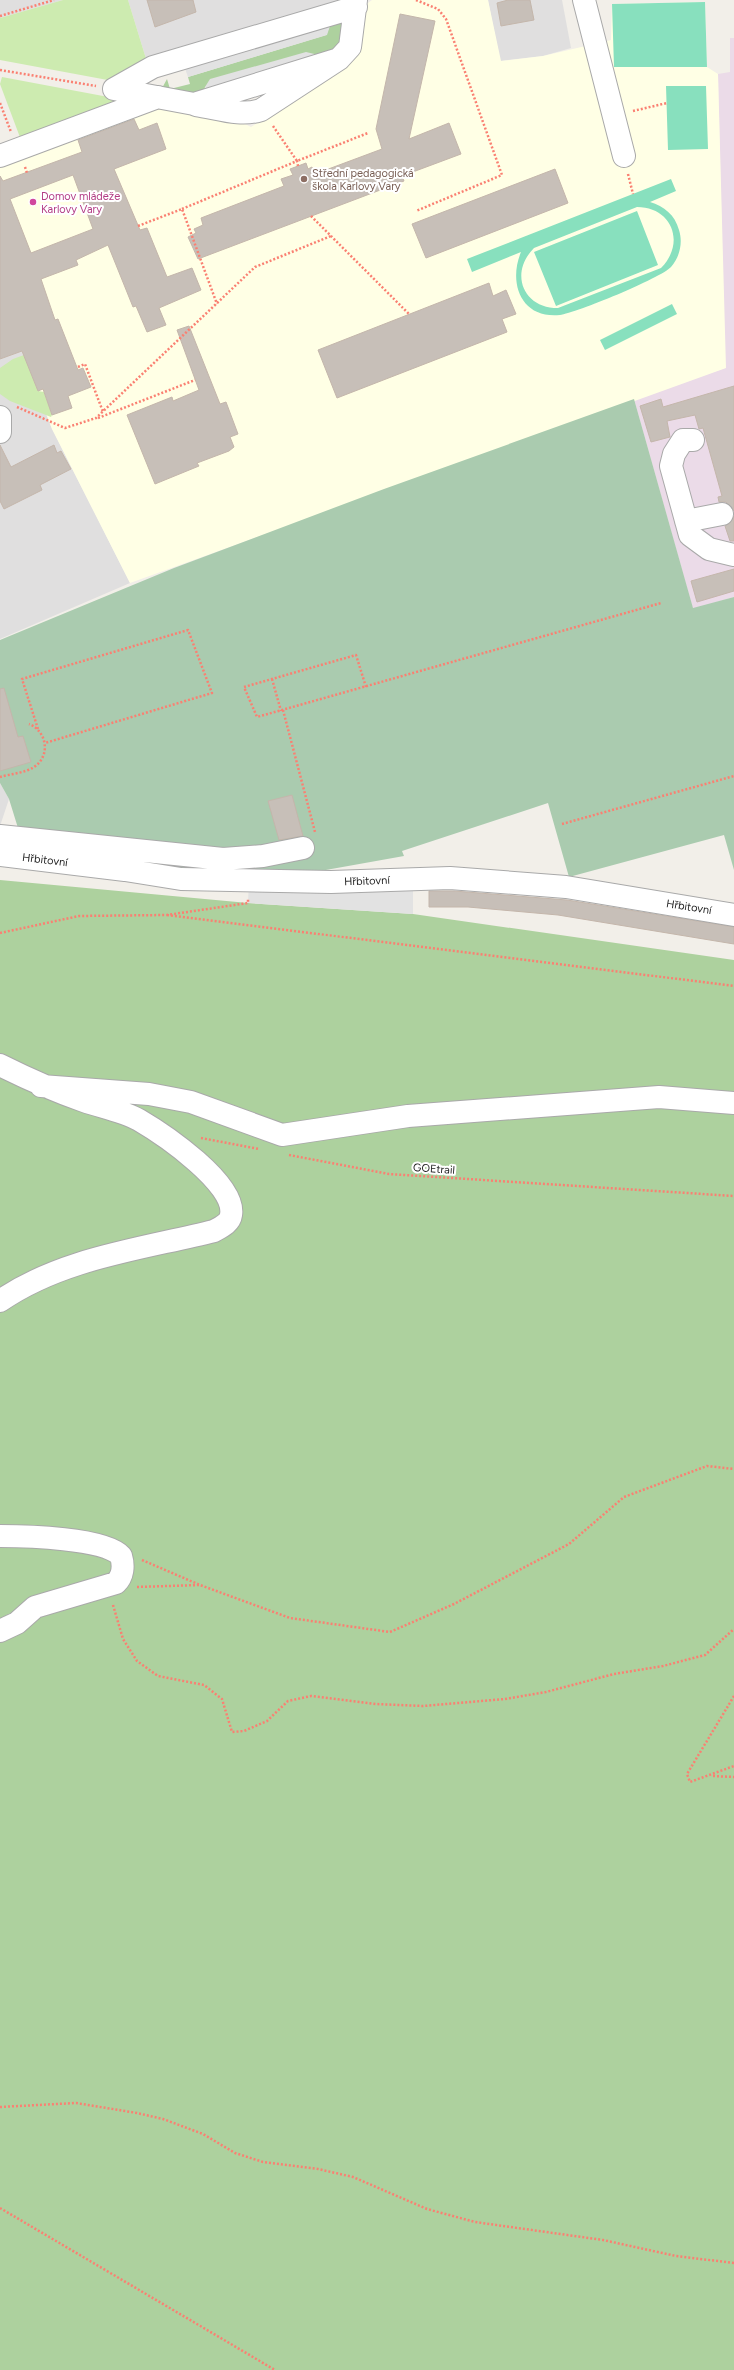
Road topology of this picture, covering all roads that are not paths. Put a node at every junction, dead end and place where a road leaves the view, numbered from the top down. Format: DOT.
graph roads {
  1 [pos="584,0"];
  2 [pos="356,4"];
  3 [pos="159,97"];
  4 [pos="0,156"];
  5 [pos="624,156"];
  6 [pos="693,440"];
  7 [pos="722,514"];
  8 [pos="686,521"];
  9 [pos="734,555"];
  10 [pos="0,836"];
  11 [pos="309,843"];
  12 [pos="0,855"];
  13 [pos="734,915"];
  14 [pos="0,1065"];
  15 [pos="41,1086"];
  16 [pos="734,1103"];
  17 [pos="0,1301"];
  18 [pos="0,1536"];
  19 [pos="0,1631"];
  1 -- 5 [label="street"];
  2 -- 3 [label="street"];
  2 -- 3 [label="street"];
  3 -- 4 [label="street"];
  6 -- 8 [label="street"];
  7 -- 8 [label="street"];
  8 -- 9 [label="street"];
  10 -- 11 [label="street"];
  12 -- 13 [label="street, Hřbitovní"];
  14 -- 15 [label="street"];
  15 -- 16 [label="street"];
  15 -- 17 [label="street"];
  18 -- 19 [label="street"];
}
